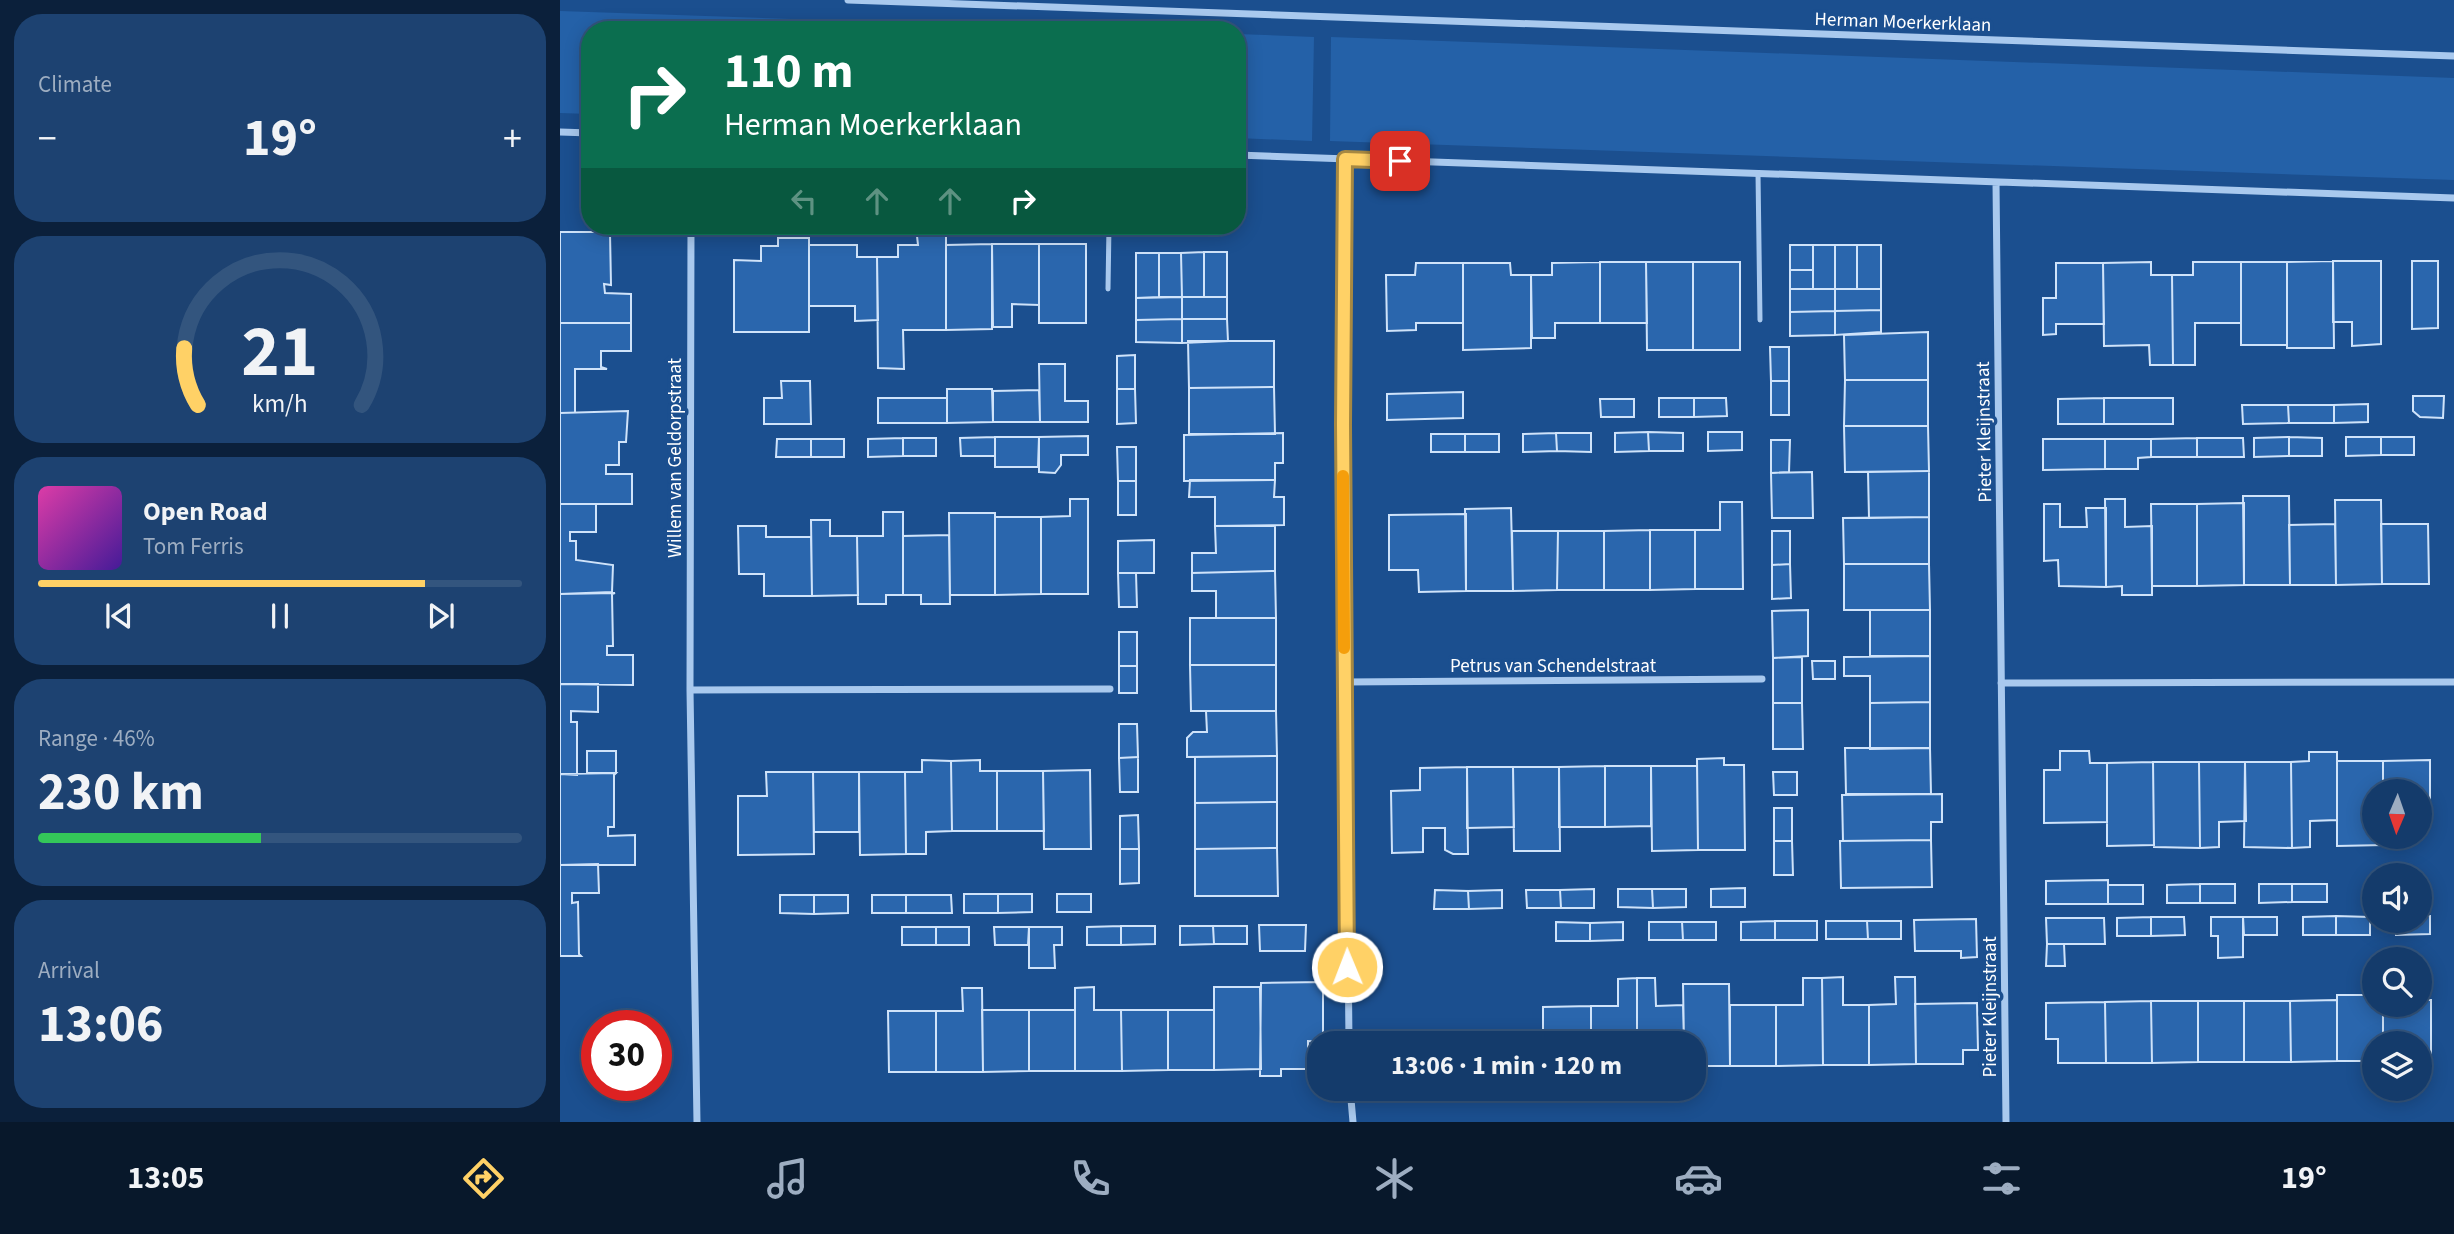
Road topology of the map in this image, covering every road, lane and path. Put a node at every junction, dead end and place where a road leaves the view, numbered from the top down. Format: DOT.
graph roads {
  1 [pos="848,0"];
  2 [pos="2454,56"];
  3 [pos="560,132"];
  4 [pos="581,133"];
  5 [pos="1246,155"];
  6 [pos="1345,159"];
  7 [pos="1758,173"];
  8 [pos="1996,182"];
  9 [pos="2454,198"];
  10 [pos="691,235"];
  11 [pos="1110,235"];
  12 [pos="1108,289"];
  13 [pos="1760,320"];
  14 [pos="1762,679"];
  15 [pos="1344,682"];
  16 [pos="2453,682"];
  17 [pos="2001,683"];
  18 [pos="1110,689"];
  19 [pos="690,690"];
  20 [pos="1349,1031"];
  21 [pos="1351,1101"];
  22 [pos="697,1122"];
  23 [pos="1353,1122"];
  24 [pos="2006,1122"];
  1 -- 2 [label="street, Herman Moerkerklaan"];
  3 -- 4 [label="street"];
  5 -- 6 [label="street"];
  6 -- 7 [label="street"];
  6 -- 15 [label="street"];
  7 -- 8 [label="street"];
  7 -- 13 [label="lane"];
  8 -- 9 [label="street"];
  8 -- 17 [label="street, Pieter Kleijnstraat"];
  10 -- 19 [label="street, Willem van Geldorpstraat"];
  11 -- 12 [label="lane"];
  14 -- 15 [label="street, Petrus van Schendelstraat"];
  15 -- 20 [label="street"];
  16 -- 17 [label="street"];
  17 -- 24 [label="street, Pieter Kleijnstraat"];
  18 -- 19 [label="street"];
  19 -- 22 [label="street, Willem van Geldorpstraat"];
  21 -- 23 [label="street"];
}
